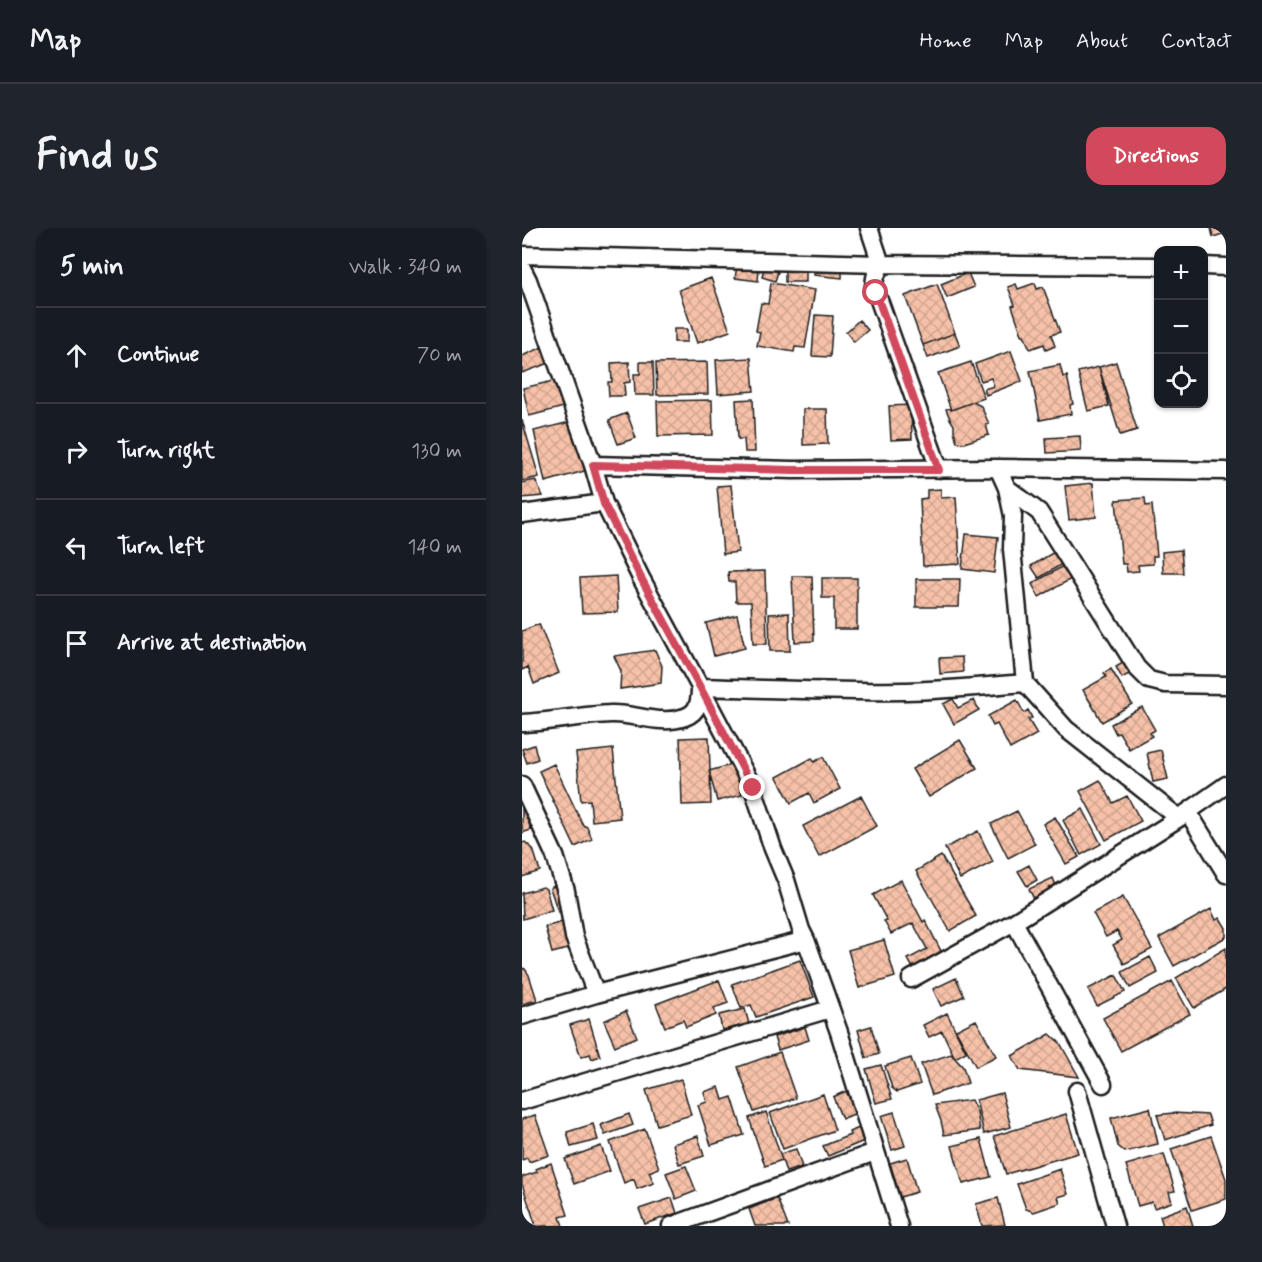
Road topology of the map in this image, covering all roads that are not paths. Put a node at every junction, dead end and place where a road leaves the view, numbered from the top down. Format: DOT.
graph roads {
  1 [pos="869,228"];
  2 [pos="522,255"];
  3 [pos="882,264"];
  4 [pos="1154,266"];
  5 [pos="1208,266"];
  6 [pos="1226,267"];
  7 [pos="524,277"];
  8 [pos="593,465"];
  9 [pos="998,468"];
  10 [pos="939,470"];
  11 [pos="1226,471"];
  12 [pos="1007,488"];
  13 [pos="604,504"];
  14 [pos="522,514"];
  15 [pos="1025,682"];
  16 [pos="1226,685"];
  17 [pos="700,687"];
  18 [pos="522,723"];
  19 [pos="522,785"];
  20 [pos="1226,785"];
  21 [pos="1183,815"];
  22 [pos="1226,874"];
  23 [pos="1014,922"];
  24 [pos="806,940"];
  25 [pos="911,979"];
  26 [pos="596,994"];
  27 [pos="830,1009"];
  28 [pos="522,1016"];
  29 [pos="1104,1084"];
  30 [pos="1077,1091"];
  31 [pos="522,1101"];
  32 [pos="875,1152"];
  33 [pos="670,1226"];
  34 [pos="899,1226"];
  35 [pos="1114,1226"];
  1 -- 3 [label="street"];
  2 -- 3 [label="street"];
  3 -- 4 [label="street"];
  3 -- 10 [label="street"];
  5 -- 6 [label="street"];
  7 -- 8 [label="street"];
  8 -- 10 [label="street"];
  8 -- 13 [label="street"];
  9 -- 10 [label="street"];
  9 -- 11 [label="street"];
  9 -- 12 [label="street"];
  12 -- 15 [label="street"];
  12 -- 16 [label="street"];
  13 -- 14 [label="street"];
  13 -- 17 [label="street"];
  15 -- 17 [label="street"];
  15 -- 21 [label="street"];
  17 -- 18 [label="street"];
  17 -- 24 [label="street"];
  19 -- 26 [label="street"];
  20 -- 21 [label="street"];
  21 -- 22 [label="street"];
  21 -- 23 [label="street"];
  23 -- 25 [label="street"];
  23 -- 29 [label="street"];
  24 -- 26 [label="street"];
  24 -- 27 [label="street"];
  26 -- 28 [label="street"];
  27 -- 31 [label="street"];
  27 -- 32 [label="street"];
  30 -- 35 [label="street"];
  32 -- 33 [label="street"];
  32 -- 34 [label="street"];
}
